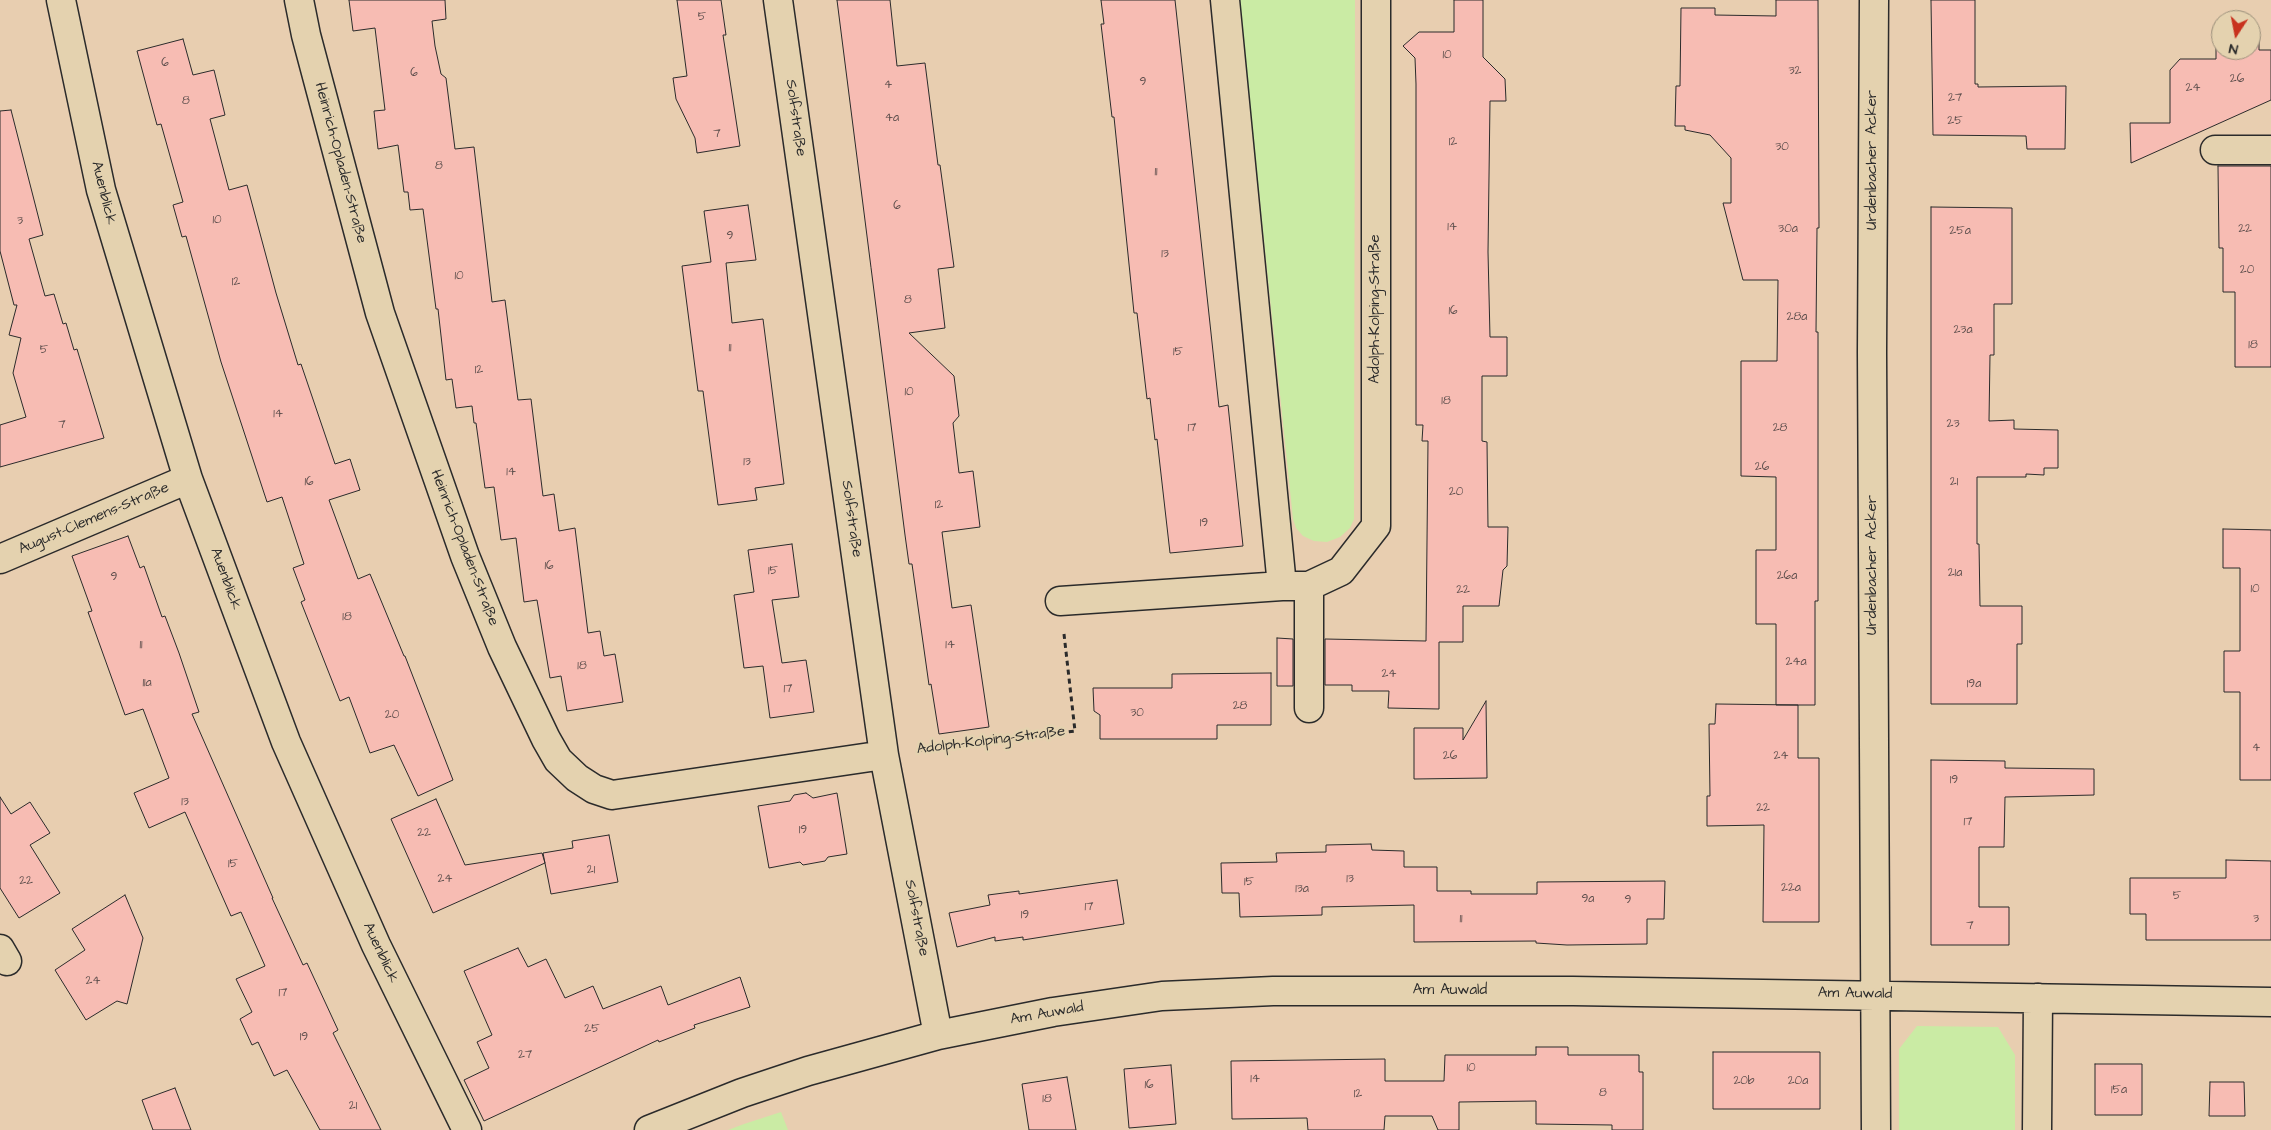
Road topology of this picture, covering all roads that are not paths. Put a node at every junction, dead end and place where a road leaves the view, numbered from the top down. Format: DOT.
graph roads {
  1 [pos="61,0"];
  2 [pos="299,0"];
  3 [pos="778,0"];
  4 [pos="1225,0"];
  5 [pos="1376,0"];
  6 [pos="1874,0"];
  7 [pos="2215,150"];
  8 [pos="2271,150"];
  9 [pos="188,479"];
  10 [pos="0,559"];
  11 [pos="1282,586"];
  12 [pos="1309,586"];
  13 [pos="1060,602"];
  14 [pos="1310,708"];
  15 [pos="884,755"];
  16 [pos="1876,994"];
  17 [pos="2038,998"];
  18 [pos="2271,1002"];
  19 [pos="938,1035"];
  20 [pos="467,1130"];
  21 [pos="649,1130"];
  22 [pos="1876,1130"];
  23 [pos="2037,1130"];
  1 -- 9 [label="street, Auenblick"];
  2 -- 15 [label="street, Heinrich-Opladen-Straße"];
  3 -- 15 [label="street, Solfstraße"];
  4 -- 11 [label="street"];
  5 -- 12 [label="street, Adolph-Kolping-Straße"];
  6 -- 16 [label="street, Urdenbacher Acker"];
  7 -- 8 [label="street"];
  9 -- 10 [label="street, August-Clemens-Straße"];
  9 -- 20 [label="street, Auenblick"];
  11 -- 12 [label="street, Adolph-Kolping-Straße"];
  11 -- 13 [label="street, Adolph-Kolping-Straße"];
  12 -- 14 [label="street"];
  15 -- 19 [label="street, Solfstraße"];
  16 -- 17 [label="street, Am Auwald"];
  16 -- 19 [label="street, Am Auwald"];
  16 -- 22 [label="street, Urdenbacher Acker"];
  17 -- 18 [label="street, Am Auwald"];
  17 -- 23 [label="street"];
  19 -- 21 [label="street, Am Auwald"];
}
